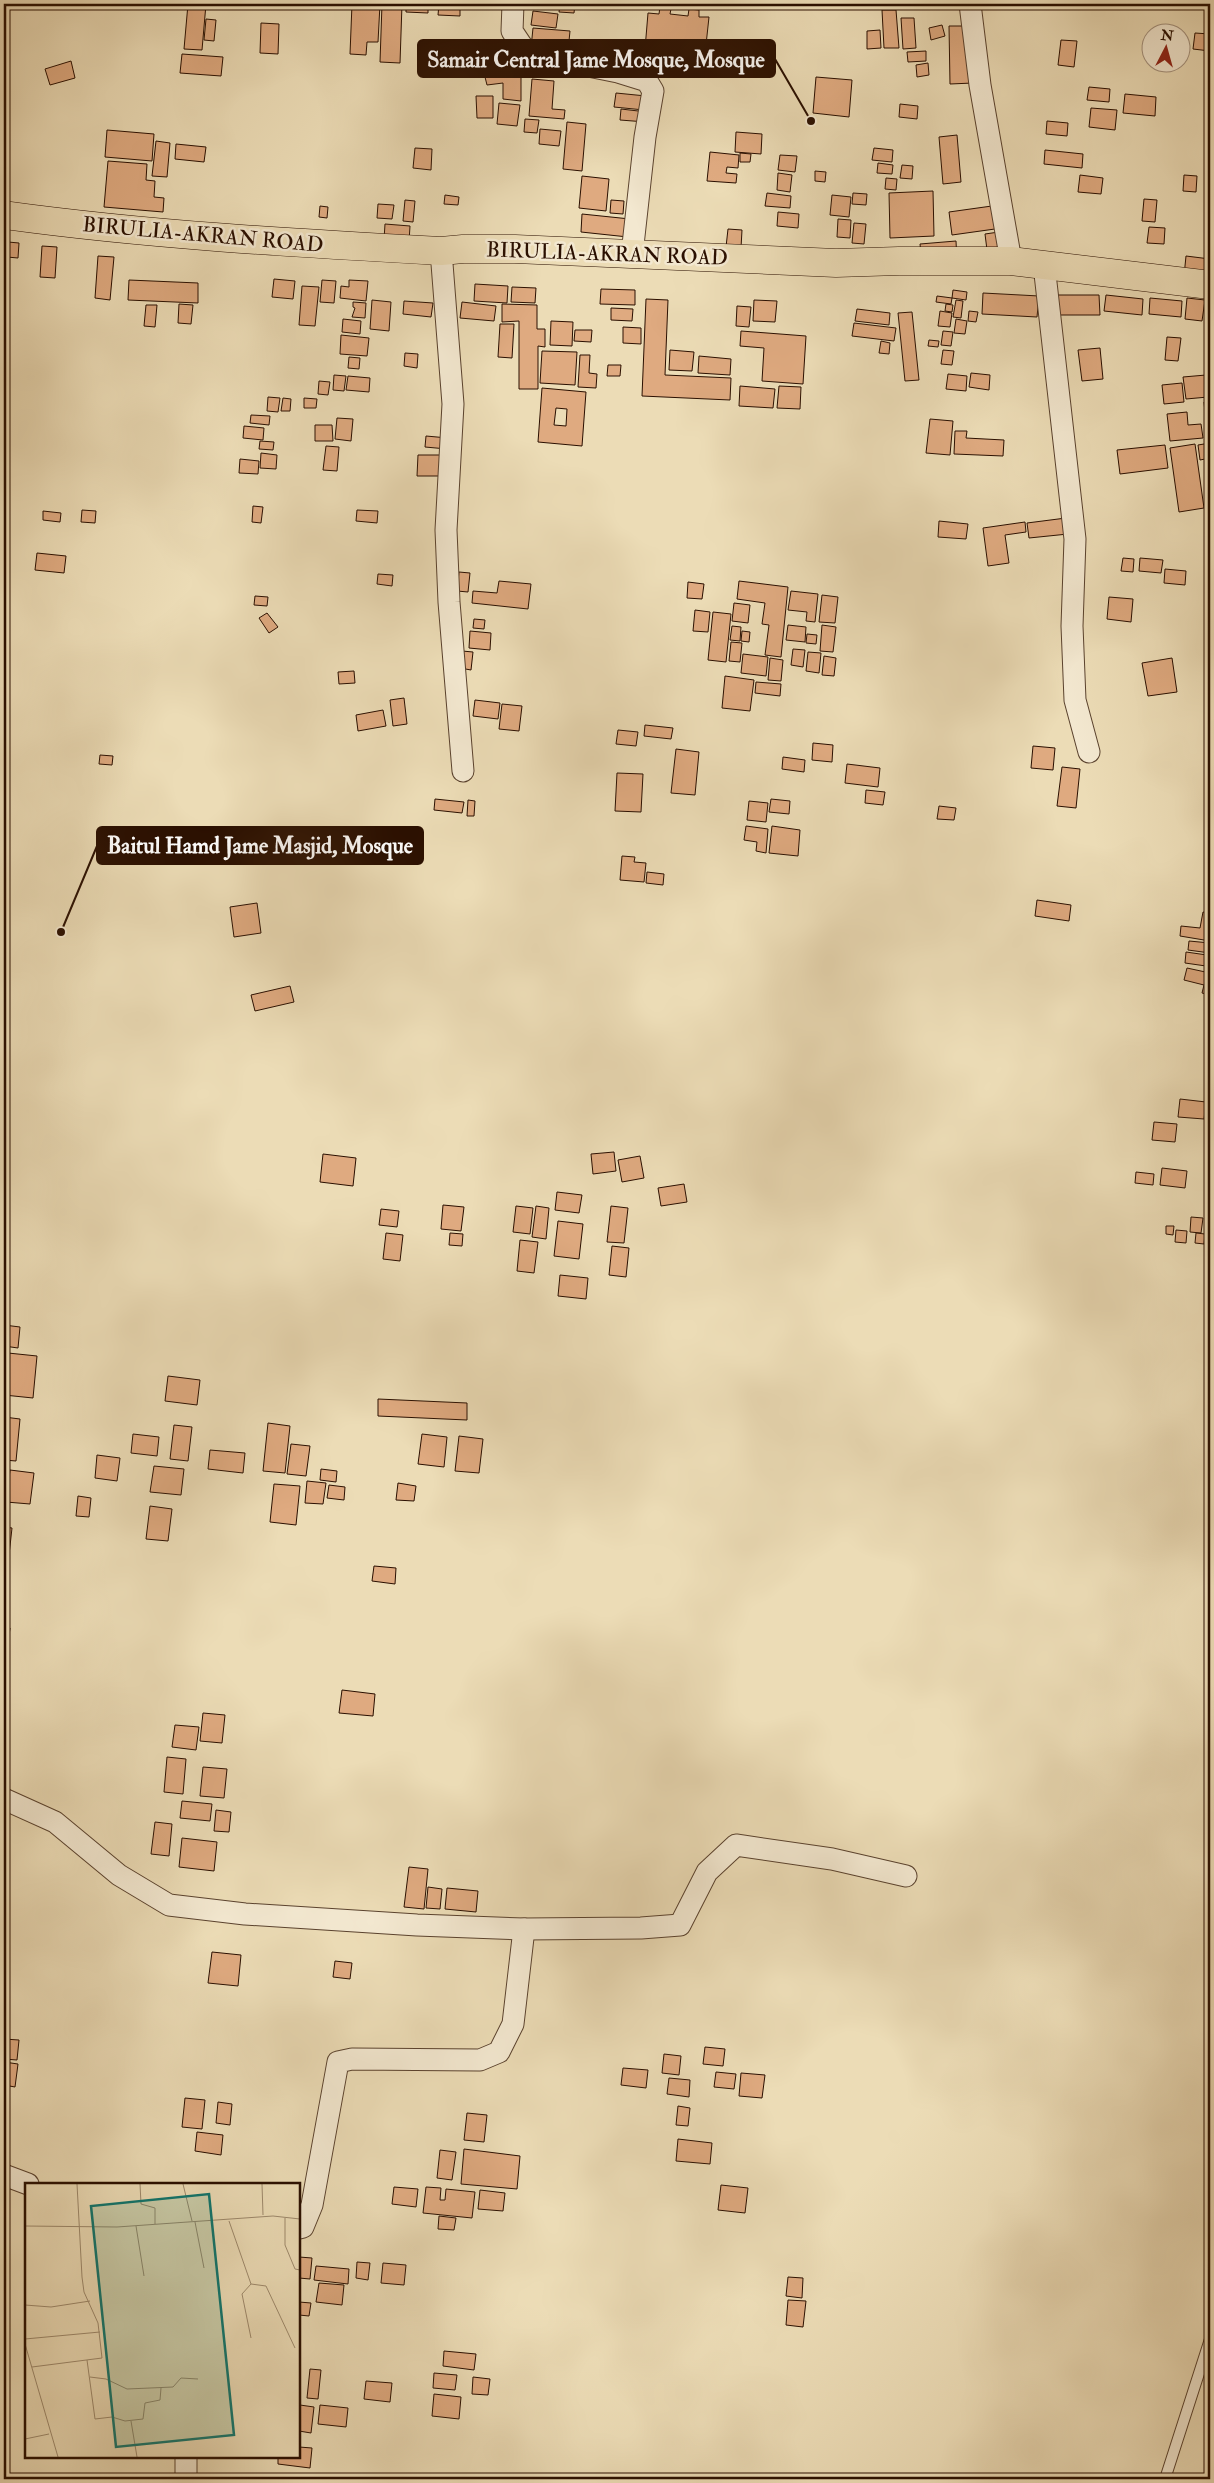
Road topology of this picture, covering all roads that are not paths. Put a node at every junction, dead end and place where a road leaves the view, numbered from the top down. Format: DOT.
graph roads {
  1 [pos="514,4"];
  2 [pos="970,4"];
  3 [pos="4,215"];
  4 [pos="441,251"];
  5 [pos="632,254"];
  6 [pos="1011,261"];
  7 [pos="1044,265"];
  8 [pos="1210,285"];
  9 [pos="1089,752"];
  10 [pos="463,771"];
  11 [pos="4,1799"];
  12 [pos="906,1876"];
  13 [pos="524,1928"];
  14 [pos="4,2175"];
  15 [pos="25,2183"];
  16 [pos="300,2228"];
  17 [pos="1210,2339"];
  18 [pos="186,2458"];
  19 [pos="186,2479"];
  20 [pos="1165,2479"];
  1 -- 5 [label="street"];
  2 -- 6 [label="street"];
  3 -- 4 [label="highway, BIRULIA-AKRAN ROAD"];
  4 -- 5 [label="highway, BIRULIA-AKRAN ROAD"];
  4 -- 10 [label="street"];
  5 -- 6 [label="highway, BIRULIA-AKRAN ROAD"];
  6 -- 7 [label="highway, BIRULIA-AKRAN ROAD"];
  7 -- 8 [label="highway, BIRULIA-AKRAN ROAD"];
  7 -- 9 [label="street"];
  11 -- 13 [label="street"];
  12 -- 13 [label="street"];
  13 -- 16 [label="street"];
  14 -- 15 [label="street"];
  17 -- 20 [label="lane"];
  18 -- 19 [label="street"];
}
